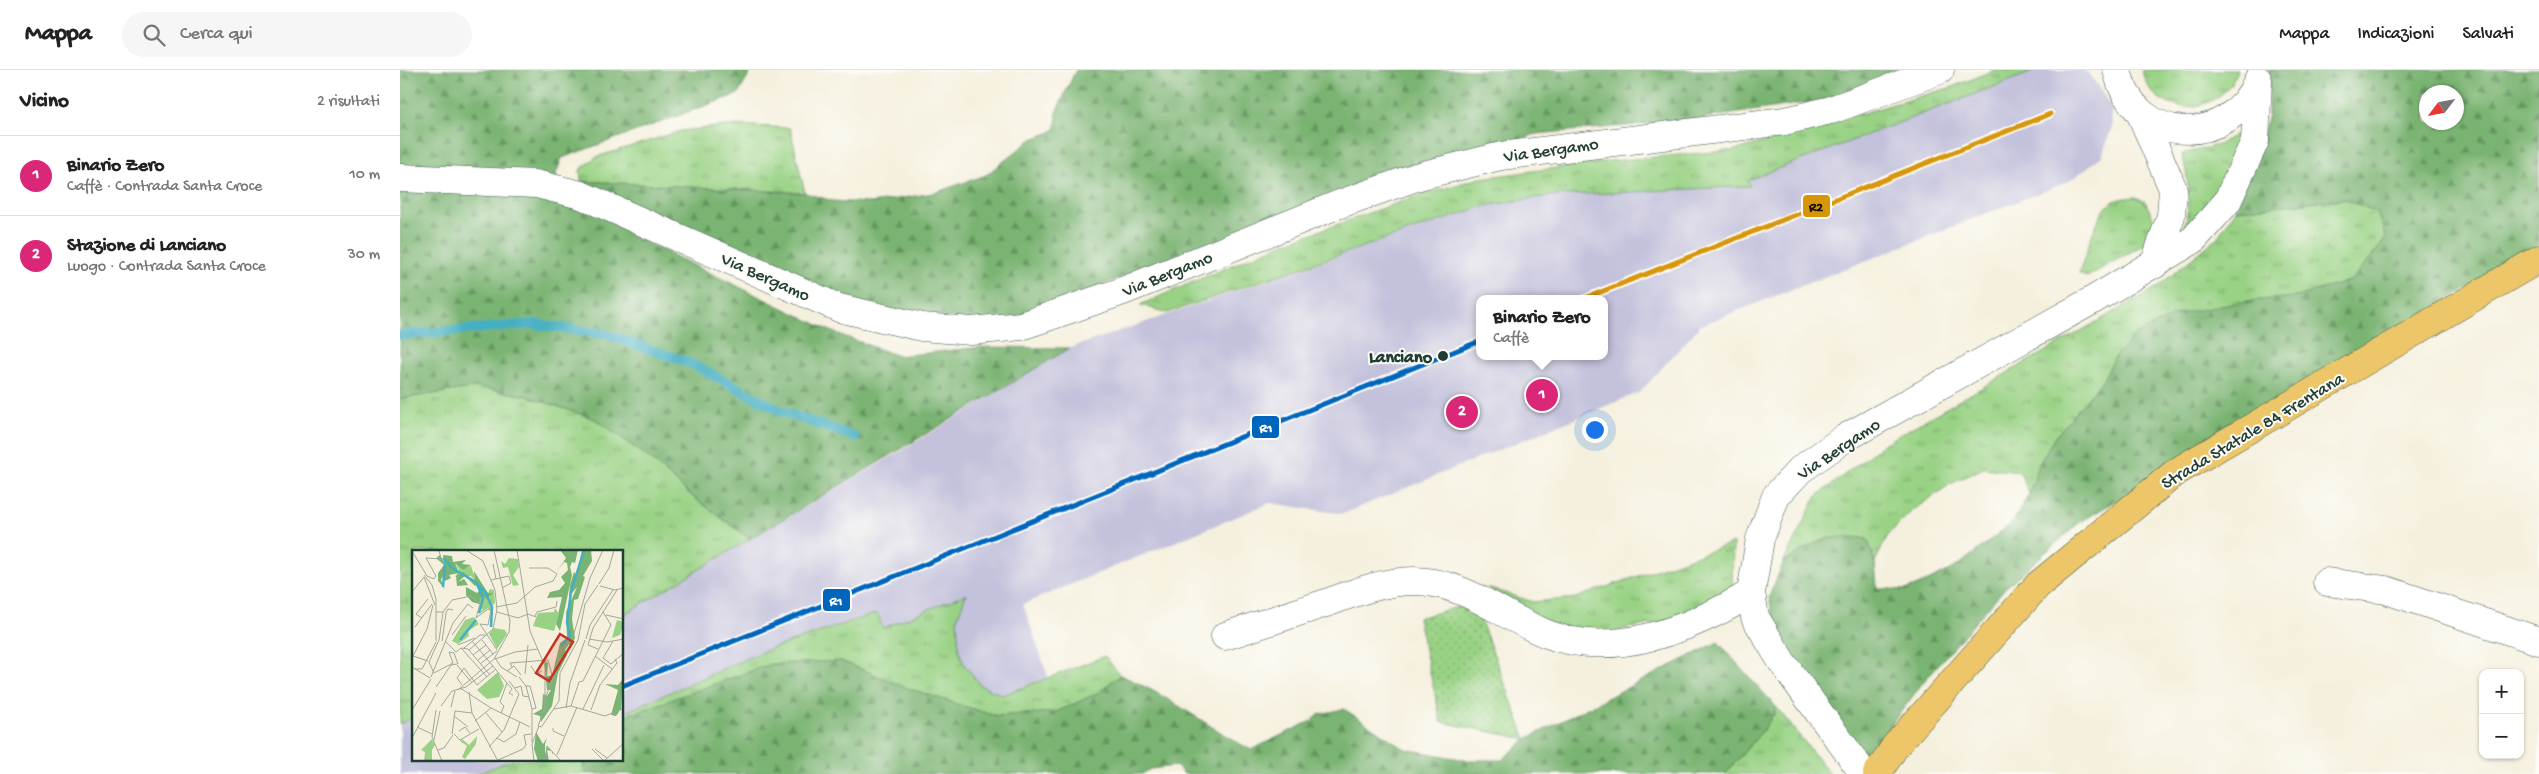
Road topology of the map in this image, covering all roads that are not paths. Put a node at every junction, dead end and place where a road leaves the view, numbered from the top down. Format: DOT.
graph roads {
  1 [pos="1940,70"];
  2 [pos="2116,70"];
  3 [pos="2259,75"];
  4 [pos="2140,112"];
  5 [pos="400,178"];
  6 [pos="2539,259"];
  7 [pos="2154,265"];
  8 [pos="2327,582"];
  9 [pos="1752,593"];
  10 [pos="1225,636"];
  11 [pos="2539,641"];
  12 [pos="1864,774"];
  13 [pos="1877,774"];
  1 -- 5 [label="street, Via Bergamo"];
  2 -- 4 [label="street"];
  3 -- 4 [label="street"];
  3 -- 7 [label="street, Via Bergamo"];
  4 -- 7 [label="street"];
  6 -- 13 [label="main road, Strada Statale 84 Frentana"];
  7 -- 9 [label="street, Via Bergamo"];
  8 -- 11 [label="street"];
  9 -- 10 [label="street"];
  9 -- 12 [label="street, Via Bergamo"];
}
